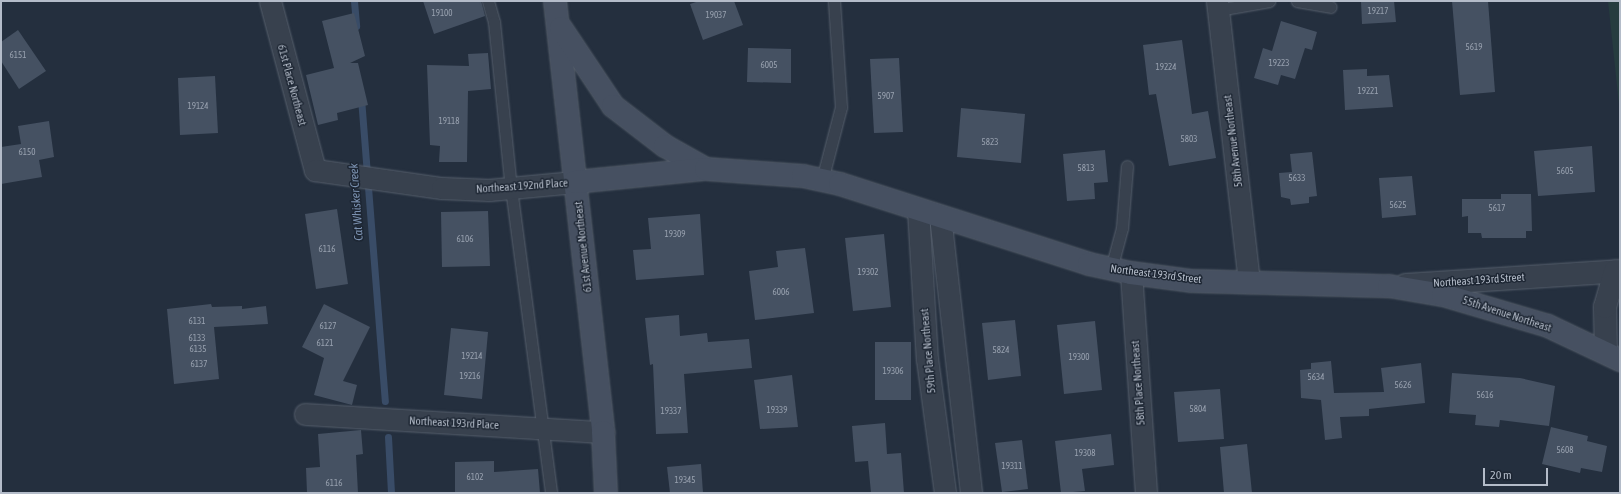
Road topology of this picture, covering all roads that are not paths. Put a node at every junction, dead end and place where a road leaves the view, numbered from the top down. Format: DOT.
graph roads {
  1 [pos="270,1"];
  2 [pos="488,1"];
  3 [pos="834,1"];
  4 [pos="1269,1"];
  5 [pos="1297,1"];
  6 [pos="1217,6"];
  7 [pos="1330,7"];
  8 [pos="556,11"];
  9 [pos="1127,166"];
  10 [pos="706,169"];
  11 [pos="315,170"];
  12 [pos="822,180"];
  13 [pos="575,182"];
  14 [pos="511,188"];
  15 [pos="918,209"];
  16 [pos="940,216"];
  17 [pos="1121,271"];
  18 [pos="1617,271"];
  19 [pos="1249,282"];
  20 [pos="1388,286"];
  21 [pos="1613,356"];
  22 [pos="305,414"];
  23 [pos="542,428"];
  24 [pos="603,432"];
  25 [pos="551,493"];
  26 [pos="606,493"];
  27 [pos="944,493"];
  28 [pos="971,493"];
  29 [pos="1146,493"];
  1 -- 11 [label="street, 61st Place Northeast"];
  2 -- 14 [label="lane"];
  3 -- 12 [label="lane"];
  4 -- 6 [label="lane"];
  5 -- 7 [label="lane"];
  6 -- 19 [label="street, 58th Avenue Northeast"];
  8 -- 10 [label="main road"];
  8 -- 13 [label="main road, 61st Avenue Northeast"];
  9 -- 17 [label="lane"];
  10 -- 12 [label="main road, Northeast 193rd Street"];
  10 -- 13 [label="main road, Northeast 192nd Place"];
  11 -- 14 [label="street, Northeast 192nd Place"];
  12 -- 15 [label="main road, Northeast 193rd Street"];
  13 -- 14 [label="street, Northeast 192nd Place"];
  13 -- 24 [label="main road, 61st Avenue Northeast"];
  14 -- 23 [label="lane"];
  15 -- 16 [label="main road, Northeast 193rd Street"];
  15 -- 27 [label="street, 59th Place Northeast"];
  16 -- 17 [label="main road, Northeast 193rd Street"];
  16 -- 28 [label="street"];
  17 -- 19 [label="main road, Northeast 193rd Street"];
  17 -- 29 [label="street, 58th Place Northeast"];
  18 -- 20 [label="street, Northeast 193rd Street"];
  18 -- 21 [label="street"];
  19 -- 20 [label="main road, Northeast 193rd Street"];
  20 -- 21 [label="main road, 55th Avenue Northeast"];
  22 -- 23 [label="street, Northeast 193rd Place"];
  23 -- 24 [label="street, Northeast 193rd Place"];
  23 -- 25 [label="lane"];
  24 -- 26 [label="main road, 61st Avenue Northeast"];
}
